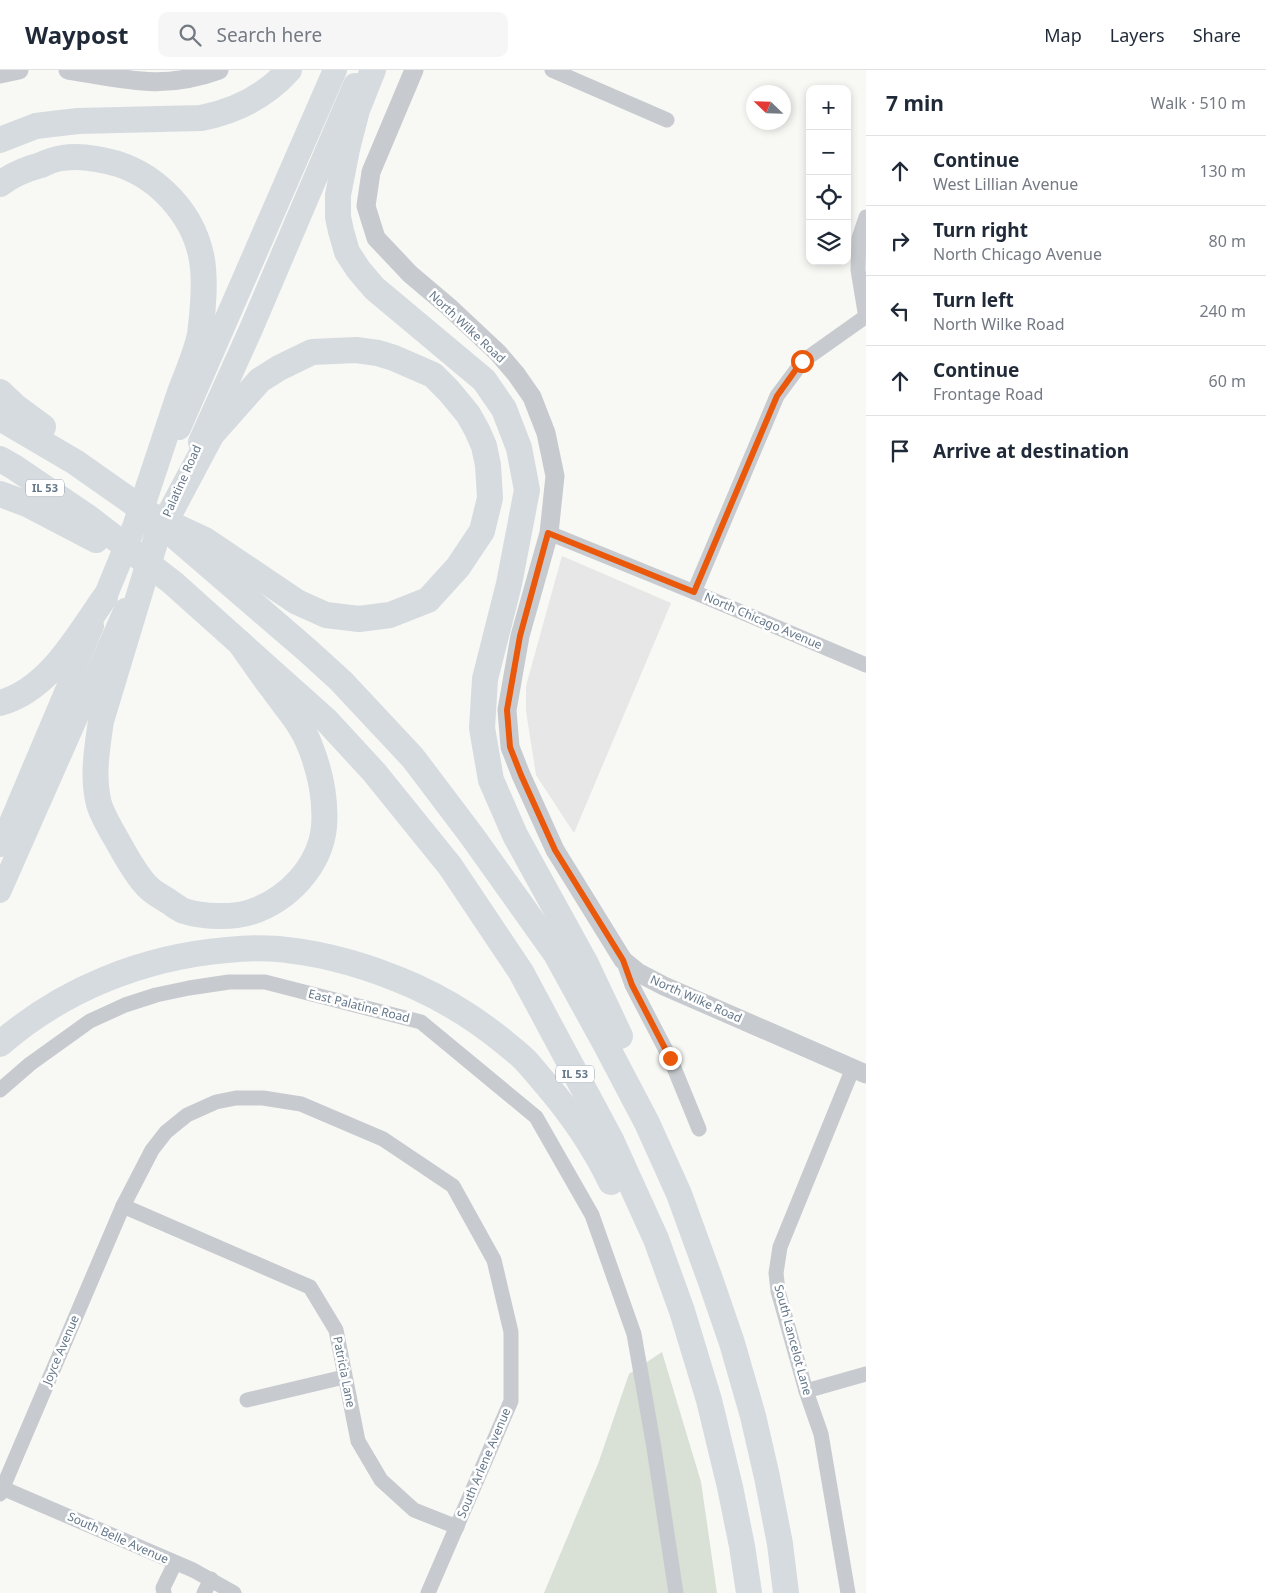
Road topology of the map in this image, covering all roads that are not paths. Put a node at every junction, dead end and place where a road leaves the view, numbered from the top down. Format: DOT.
graph roads {
  1 [pos="19,70"];
  2 [pos="68,70"];
  3 [pos="219,70"];
  4 [pos="289,70"];
  5 [pos="335,70"];
  6 [pos="361,70"];
  7 [pos="374,70"];
  8 [pos="414,70"];
  9 [pos="552,70"];
  10 [pos="0,74"];
  11 [pos="667,120"];
  12 [pos="0,140"];
  13 [pos="0,184"];
  14 [pos="866,217"];
  15 [pos="866,318"];
  16 [pos="0,392"];
  17 [pos="0,418"];
  18 [pos="0,459"];
  19 [pos="75,462"];
  20 [pos="0,494"];
  21 [pos="86,525"];
  22 [pos="147,526"];
  23 [pos="548,533"];
  24 [pos="201,548"];
  25 [pos="694,592"];
  26 [pos="105,598"];
  27 [pos="240,642"];
  28 [pos="866,665"];
  29 [pos="0,702"];
  30 [pos="0,846"];
  31 [pos="0,892"];
  32 [pos="623,960"];
  33 [pos="0,1044"];
  34 [pos="860,1071"];
  35 [pos="0,1090"];
  36 [pos="647,1123"];
  37 [pos="699,1129"];
  38 [pos="123,1206"];
  39 [pos="866,1374"];
  40 [pos="344,1377"];
  41 [pos="806,1391"];
  42 [pos="247,1400"];
  43 [pos="727,1472"];
  44 [pos="1,1489"];
  45 [pos="457,1527"];
  46 [pos="175,1563"];
  47 [pos="211,1579"];
  48 [pos="164,1593"];
  49 [pos="204,1593"];
  50 [pos="234,1593"];
  51 [pos="428,1593"];
  52 [pos="676,1593"];
  53 [pos="749,1593"];
  54 [pos="786,1593"];
  55 [pos="848,1593"];
  1 -- 10 [label="street"];
  2 -- 3 [label="street"];
  4 -- 12 [label="highway"];
  5 -- 22 [label="highway, Palatine Road"];
  6 -- 22 [label="highway, Palatine Road"];
  7 -- 36 [label="highway"];
  8 -- 23 [label="street, North Wilke Road"];
  9 -- 11 [label="street"];
  13 -- 22 [label="highway"];
  14 -- 15 [label="street"];
  15 -- 25 [label="street"];
  16 -- 19 [label="highway"];
  17 -- 19 [label="highway"];
  18 -- 21 [label="highway, IL 53"];
  19 -- 22 [label="highway"];
  20 -- 21 [label="highway"];
  21 -- 27 [label="highway, IL 53"];
  22 -- 24 [label="highway"];
  22 -- 24 [label="highway"];
  22 -- 26 [label="highway, Palatine Road"];
  22 -- 27 [label="highway"];
  22 -- 31 [label="main road, Palatine Road"];
  23 -- 25 [label="street, North Chicago Avenue"];
  23 -- 32 [label="street, North Wilke Road"];
  24 -- 36 [label="highway"];
  25 -- 28 [label="street, North Chicago Avenue"];
  26 -- 29 [label="highway"];
  26 -- 30 [label="main road, Palatine Road"];
  27 -- 43 [label="highway, IL 53"];
  32 -- 34 [label="street, North Wilke Road"];
  32 -- 37 [label="street"];
  33 -- 43 [label="highway"];
  34 -- 41 [label="street, South Lancelot Lane"];
  35 -- 52 [label="street, East Palatine Road"];
  36 -- 54 [label="highway"];
  38 -- 40 [label="street, Patricia Lane"];
  38 -- 44 [label="street, Joyce Avenue"];
  38 -- 45 [label="street, South Arlene Avenue"];
  39 -- 41 [label="street"];
  40 -- 42 [label="street"];
  40 -- 45 [label="street, Patricia Lane"];
  41 -- 55 [label="street, South Lancelot Lane"];
  43 -- 53 [label="highway, IL 53"];
  44 -- 46 [label="street, South Belle Avenue"];
  45 -- 51 [label="street, South Arlene Avenue"];
  46 -- 47 [label="street, South Belle Avenue"];
  46 -- 48 [label="street"];
  47 -- 49 [label="street"];
  47 -- 50 [label="street, South Belle Avenue"];
}
